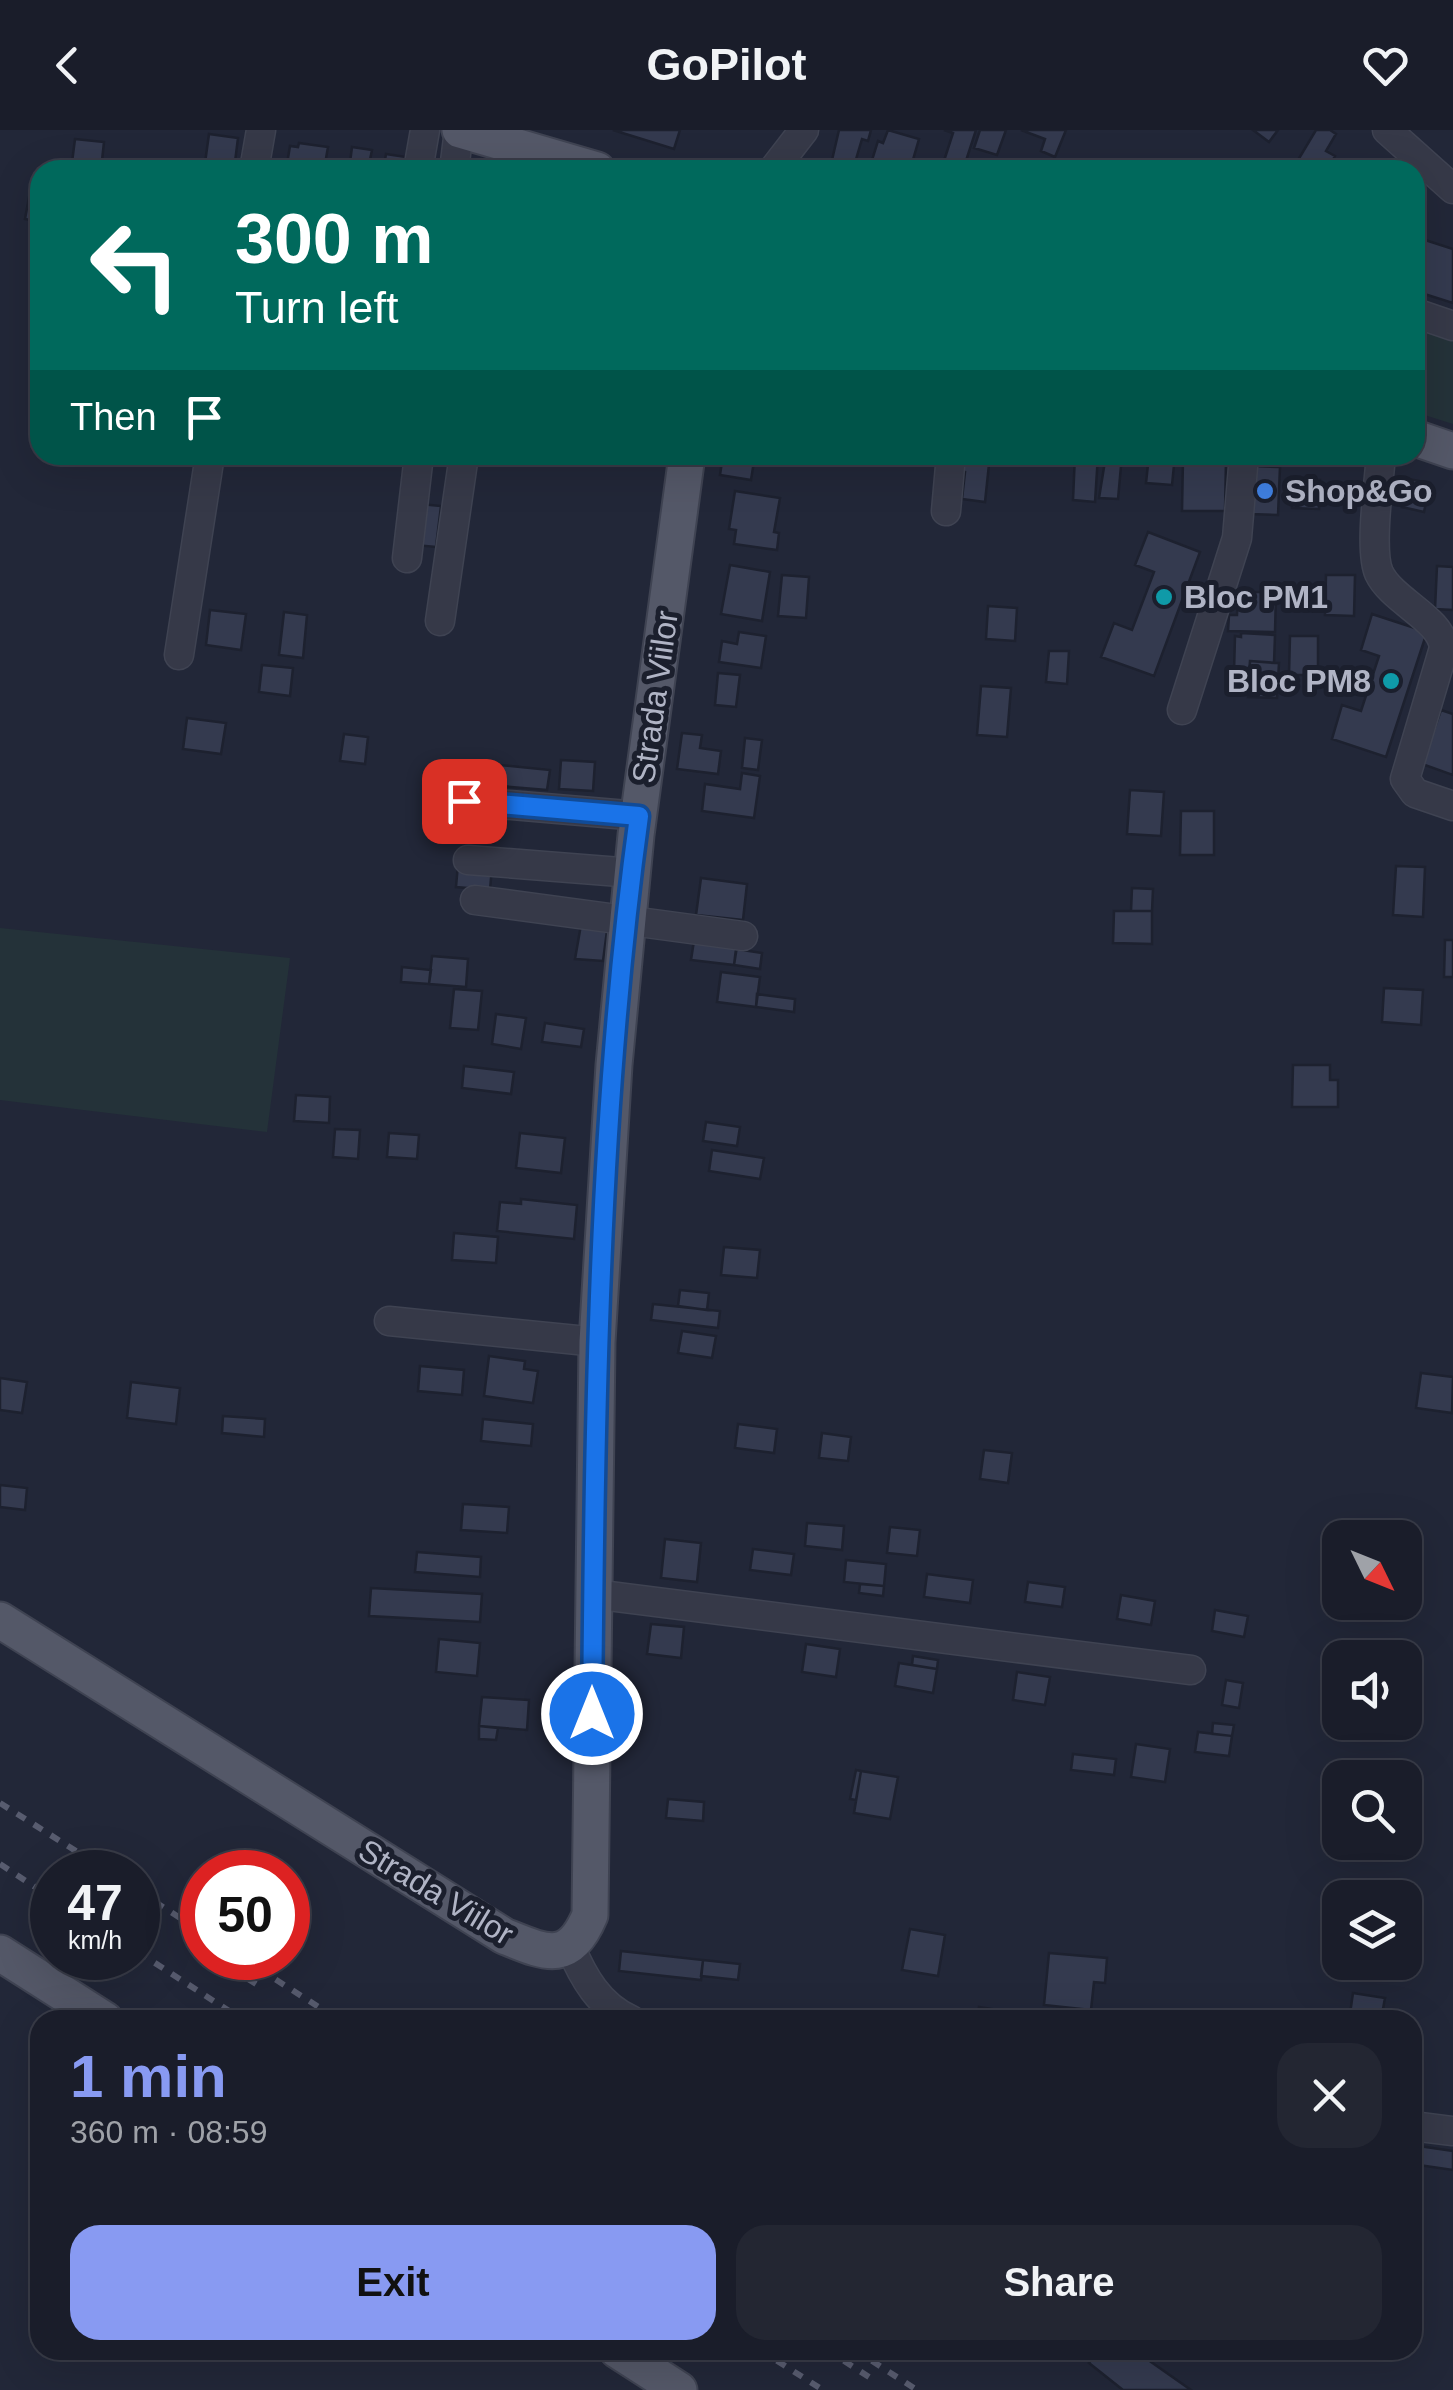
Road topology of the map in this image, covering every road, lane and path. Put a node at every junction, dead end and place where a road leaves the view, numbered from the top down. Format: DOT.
graph roads {
  1 [pos="261,130"];
  2 [pos="425,130"];
  3 [pos="459,130"];
  4 [pos="804,130"];
  5 [pos="1386,130"];
  6 [pos="544,157"];
  7 [pos="256,160"];
  8 [pos="420,160"];
  9 [pos="455,160"];
  10 [pos="782,160"];
  11 [pos="1421,160"];
  12 [pos="1425,164"];
  13 [pos="1453,188"];
  14 [pos="1425,316"];
  15 [pos="1453,326"];
  16 [pos="1425,441"];
  17 [pos="1453,451"];
  18 [pos="208,465"];
  19 [pos="418,465"];
  20 [pos="463,465"];
  21 [pos="686,465"];
  22 [pos="949,465"];
  23 [pos="1243,465"];
  24 [pos="1380,465"];
  25 [pos="946,511"];
  26 [pos="406,558"];
  27 [pos="440,621"];
  28 [pos="179,656"];
  29 [pos="1182,710"];
  30 [pos="464,801"];
  31 [pos="1453,806"];
  32 [pos="639,816"];
  33 [pos="468,860"];
  34 [pos="633,873"];
  35 [pos="475,900"];
  36 [pos="628,919"];
  37 [pos="743,936"];
  38 [pos="389,1322"];
  39 [pos="597,1342"];
  40 [pos="593,1594"];
  41 [pos="0,1620"];
  42 [pos="1191,1670"];
  43 [pos="570,1946"];
  44 [pos="0,1953"];
  45 [pos="88,2010"];
  46 [pos="616,2010"];
  47 [pos="1422,2127"];
  48 [pos="1453,2131"];
  49 [pos="632,2360"];
  50 [pos="679,2390"];
  1 -- 7 [label="street"];
  2 -- 8 [label="street"];
  3 -- 6 [label="main road"];
  3 -- 9 [label="street"];
  4 -- 10 [label="street"];
  5 -- 11 [label="street"];
  12 -- 13 [label="street"];
  14 -- 15 [label="street"];
  16 -- 17 [label="main road"];
  18 -- 28 [label="street"];
  19 -- 26 [label="street"];
  20 -- 27 [label="street"];
  21 -- 32 [label="main road, Strada Viilor"];
  22 -- 25 [label="street"];
  23 -- 29 [label="street"];
  24 -- 31 [label="street"];
  30 -- 32 [label="street"];
  32 -- 34 [label="main road, Strada Viilor"];
  33 -- 34 [label="street"];
  34 -- 36 [label="main road, Strada Viilor"];
  35 -- 36 [label="street"];
  36 -- 37 [label="street"];
  36 -- 39 [label="main road, Strada Viilor"];
  38 -- 39 [label="street"];
  39 -- 40 [label="main road, Strada Viilor"];
  40 -- 42 [label="street"];
  40 -- 43 [label="main road, Strada Viilor"];
  41 -- 43 [label="main road, Strada Viilor"];
  43 -- 46 [label="street"];
  44 -- 45 [label="main road"];
  47 -- 48 [label="street"];
  49 -- 50 [label="main road"];
}
